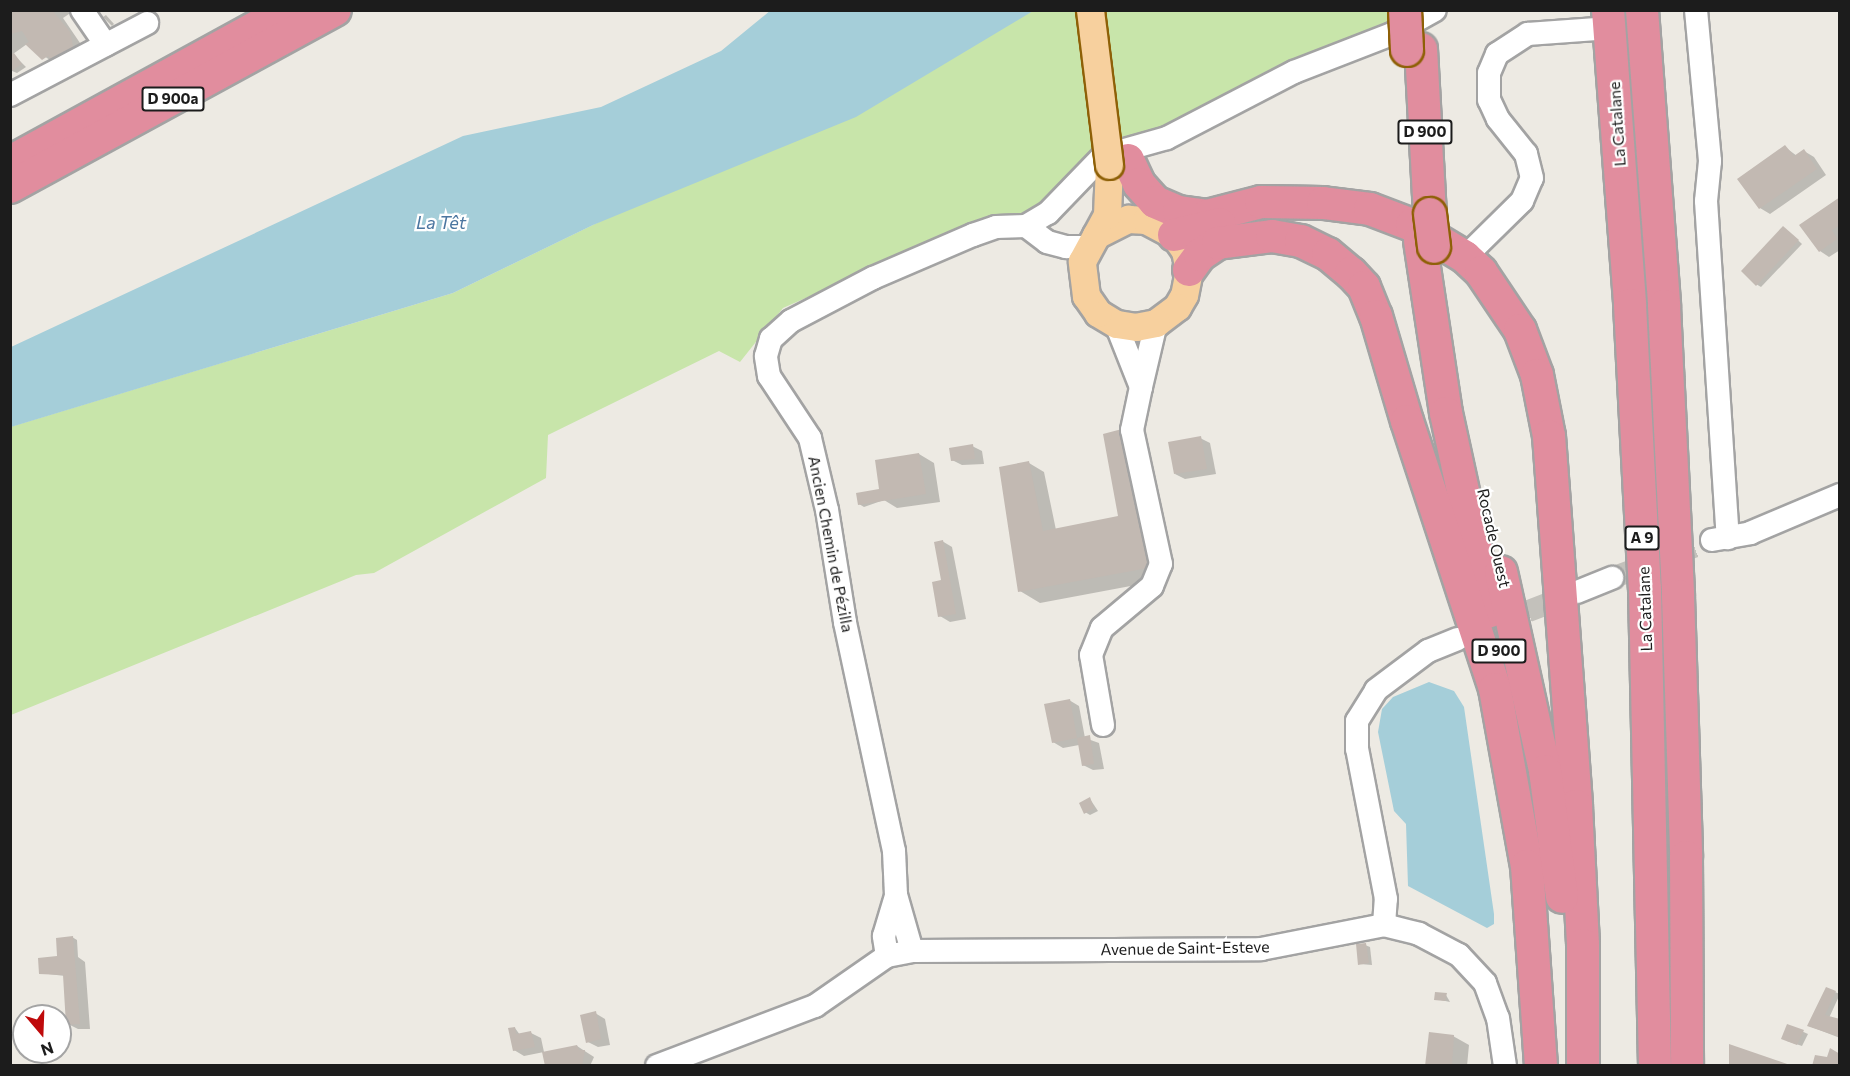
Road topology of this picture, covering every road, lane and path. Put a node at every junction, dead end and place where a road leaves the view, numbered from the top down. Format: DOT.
graph roads {
  1 [pos="82,10"];
  2 [pos="288,10"];
  3 [pos="335,10"];
  4 [pos="1090,10"];
  5 [pos="1104,10"];
  6 [pos="1405,10"];
  7 [pos="1418,10"];
  8 [pos="1436,10"];
  9 [pos="1642,10"];
  10 [pos="1696,10"];
  11 [pos="1609,19"];
  12 [pos="147,23"];
  13 [pos="106,45"];
  14 [pos="1414,50"];
  15 [pos="10,95"];
  16 [pos="10,162"];
  17 [pos="1118,163"];
  18 [pos="10,187"];
  19 [pos="1323,203"];
  20 [pos="1026,226"];
  21 [pos="1425,227"];
  22 [pos="1168,231"];
  23 [pos="1092,241"];
  24 [pos="1465,257"];
  25 [pos="1189,270"];
  26 [pos="1156,323"];
  27 [pos="1116,324"];
  28 [pos="1141,387"];
  29 [pos="1839,495"];
  30 [pos="1612,578"];
  31 [pos="1577,592"];
  32 [pos="1458,639"];
  33 [pos="1102,725"];
  34 [pos="896,895"];
  35 [pos="1384,925"];
  36 [pos="912,951"];
  37 [pos="887,956"];
  38 [pos="657,1065"];
  39 [pos="1505,1065"];
  40 [pos="1541,1065"];
  41 [pos="1552,1065"];
  42 [pos="1572,1065"];
  43 [pos="1583,1065"];
  44 [pos="1655,1065"];
  45 [pos="1687,1065"];
  1 -- 13 [label="street"];
  2 -- 16 [label="highway, D 900a"];
  3 -- 18 [label="highway, D 900a"];
  4 -- 17 [label="main road, bridge"];
  5 -- 17 [label="main road"];
  6 -- 14 [label="highway, Rocade Ouest / D 900, bridge"];
  7 -- 14 [label="highway, Rocade Ouest / D 900"];
  8 -- 20 [label="street"];
  9 -- 45 [label="highway, La Catalane / A 9"];
  10 -- 29 [label="street"];
  11 -- 24 [label="street"];
  11 -- 44 [label="highway, La Catalane / A 9"];
  12 -- 13 [label="street"];
  13 -- 15 [label="street"];
  14 -- 21 [label="highway, Rocade Ouest / D 900"];
  17 -- 19 [label="highway"];
  17 -- 22 [label="main road"];
  17 -- 23 [label="main road"];
  19 -- 22 [label="highway"];
  19 -- 24 [label="highway"];
  20 -- 23 [label="street"];
  20 -- 34 [label="street, Ancien Chemin de Pézilla"];
  21 -- 41 [label="highway, Rocade Ouest / D 900"];
  21 -- 42 [label="highway, Rocade Ouest / D 900"];
  22 -- 23 [label="main road"];
  22 -- 25 [label="main road"];
  23 -- 27 [label="main road"];
  24 -- 43 [label="highway"];
  25 -- 26 [label="main road"];
  25 -- 40 [label="highway"];
  26 -- 27 [label="main road"];
  26 -- 28 [label="street"];
  27 -- 28 [label="street"];
  28 -- 33 [label="street"];
  30 -- 31 [label="street"];
  32 -- 35 [label="street"];
  34 -- 36 [label="street, Ancien Chemin de Pézilla"];
  34 -- 37 [label="street, Ancien Chemin de Pézilla"];
  35 -- 36 [label="street, Avenue de Saint-Esteve"];
  35 -- 39 [label="street, Avenue de Saint-Esteve"];
  36 -- 37 [label="street, Avenue de Saint-Esteve"];
  37 -- 38 [label="street"];
}
